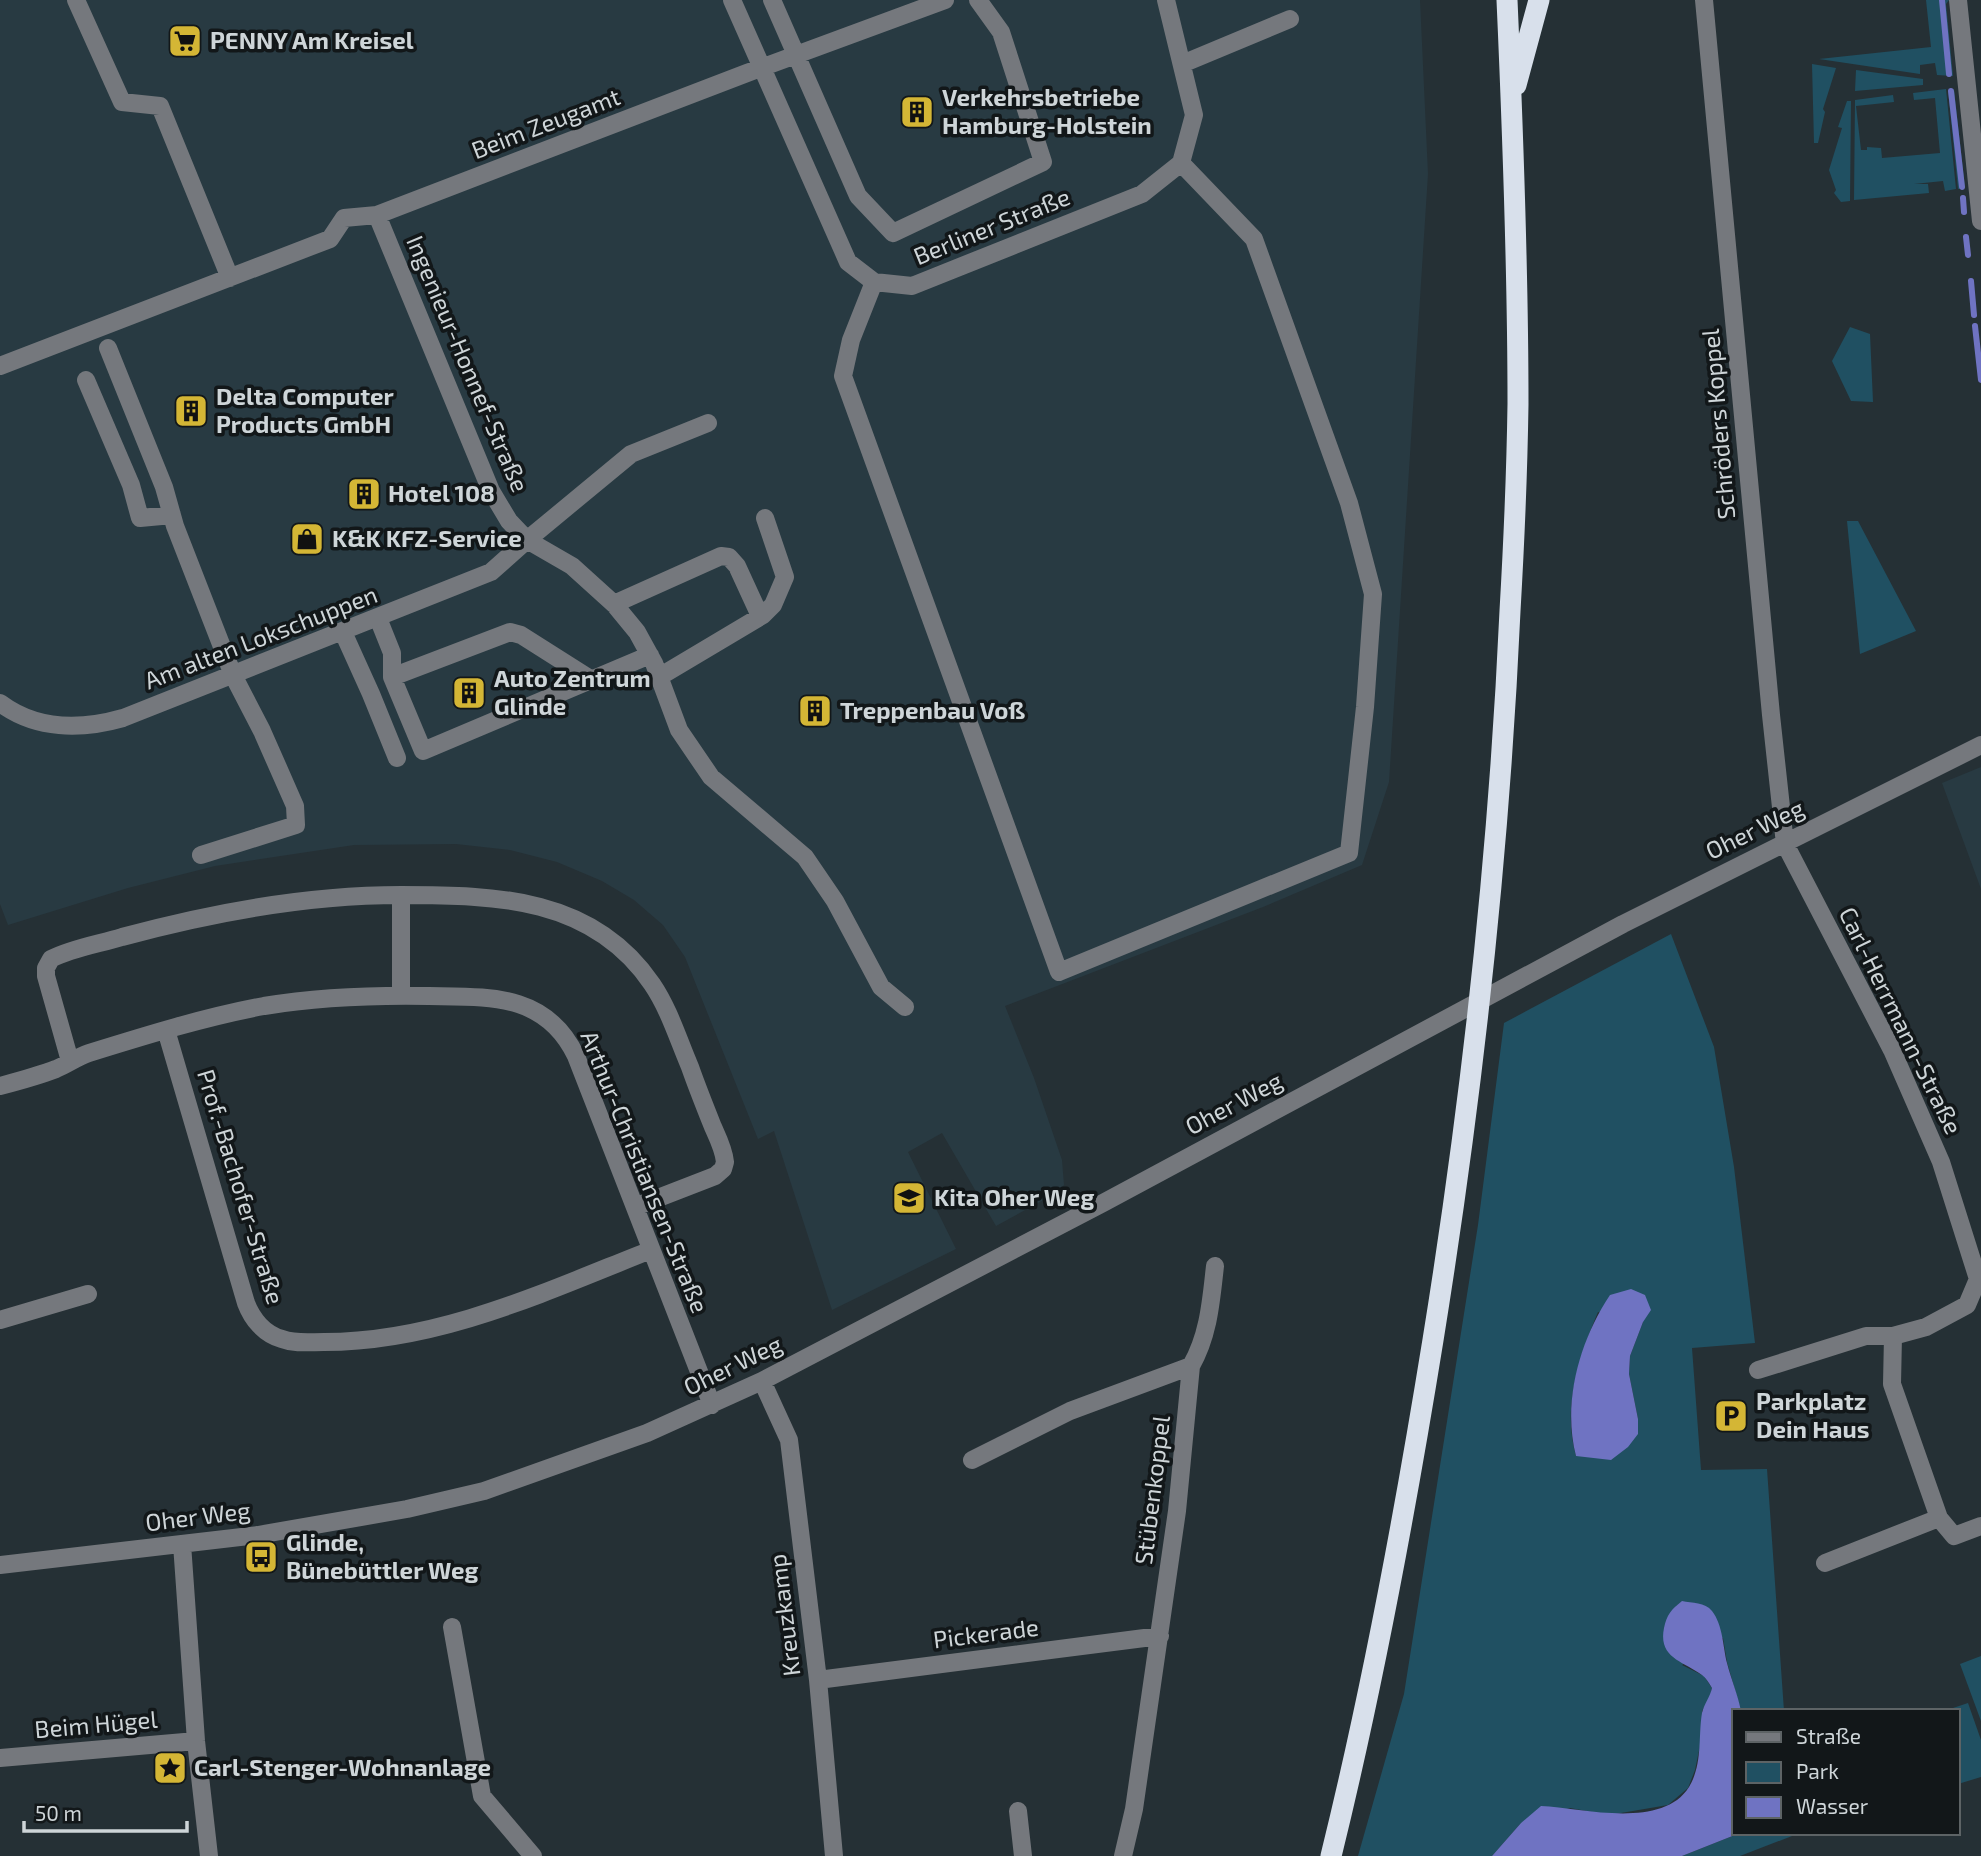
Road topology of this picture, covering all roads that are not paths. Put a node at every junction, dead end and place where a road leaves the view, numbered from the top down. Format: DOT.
graph roads {
  1 [pos="76,0"];
  2 [pos="732,0"];
  3 [pos="772,0"];
  4 [pos="945,0"];
  5 [pos="978,0"];
  6 [pos="1166,0"];
  7 [pos="1507,0"];
  8 [pos="1539,0"];
  9 [pos="1703,0"];
  10 [pos="1958,0"];
  11 [pos="1290,19"];
  12 [pos="794,56"];
  13 [pos="1182,64"];
  14 [pos="763,67"];
  15 [pos="1511,104"];
  16 [pos="1181,163"];
  17 [pos="377,215"];
  18 [pos="1981,221"];
  19 [pos="230,278"];
  20 [pos="874,282"];
  21 [pos="108,348"];
  22 [pos="0,366"];
  23 [pos="86,380"];
  24 [pos="708,422"];
  25 [pos="172,515"];
  26 [pos="765,518"];
  27 [pos="527,540"];
  28 [pos="614,604"];
  29 [pos="760,617"];
  30 [pos="378,618"];
  31 [pos="343,632"];
  32 [pos="650,655"];
  33 [pos="233,675"];
  34 [pos="392,677"];
  35 [pos="659,677"];
  36 [pos="592,680"];
  37 [pos="0,703"];
  38 [pos="1981,745"];
  39 [pos="397,758"];
  40 [pos="1786,844"];
  41 [pos="201,855"];
  42 [pos="401,895"];
  43 [pos="401,995"];
  44 [pos="905,1007"];
  45 [pos="166,1030"];
  46 [pos="70,1061"];
  47 [pos="0,1086"];
  48 [pos="635,1207"];
  49 [pos="652,1250"];
  50 [pos="1215,1266"];
  51 [pos="88,1294"];
  52 [pos="1976,1297"];
  53 [pos="0,1320"];
  54 [pos="1893,1336"];
  55 [pos="1191,1366"];
  56 [pos="1758,1370"];
  57 [pos="762,1381"];
  58 [pos="712,1405"];
  59 [pos="972,1460"];
  60 [pos="1939,1518"];
  61 [pos="1981,1526"];
  62 [pos="182,1544"];
  63 [pos="1825,1563"];
  64 [pos="0,1565"];
  65 [pos="452,1627"];
  66 [pos="1160,1636"];
  67 [pos="818,1680"];
  68 [pos="196,1741"];
  69 [pos="0,1758"];
  70 [pos="1018,1811"];
  71 [pos="833,1853"];
  72 [pos="209,1856"];
  73 [pos="533,1856"];
  74 [pos="1023,1856"];
  75 [pos="1124,1856"];
  76 [pos="1331,1856"];
  1 -- 19 [label="street"];
  2 -- 14 [label="street"];
  3 -- 12 [label="street"];
  4 -- 12 [label="street, Beim Zeugamt"];
  5 -- 12 [label="street"];
  6 -- 13 [label="street"];
  7 -- 15 [label="highway"];
  8 -- 15 [label="highway"];
  9 -- 40 [label="street, Schröders Koppel"];
  10 -- 18 [label="street"];
  11 -- 13 [label="street"];
  12 -- 14 [label="street, Beim Zeugamt"];
  13 -- 16 [label="street"];
  14 -- 17 [label="street, Beim Zeugamt"];
  14 -- 20 [label="street"];
  15 -- 76 [label="highway"];
  16 -- 20 [label="street, Berliner Straße"];
  16 -- 20 [label="street"];
  17 -- 19 [label="street, Beim Zeugamt"];
  17 -- 27 [label="street, Ingenieur-Honnef-Straße"];
  19 -- 22 [label="street"];
  21 -- 25 [label="street"];
  23 -- 25 [label="street"];
  24 -- 27 [label="street, Am alten Lokschuppen"];
  25 -- 33 [label="street"];
  26 -- 29 [label="street"];
  27 -- 28 [label="street, Ingenieur-Honnef-Straße"];
  27 -- 30 [label="street, Am alten Lokschuppen"];
  28 -- 29 [label="street"];
  28 -- 32 [label="street, Ingenieur-Honnef-Straße"];
  29 -- 35 [label="street"];
  30 -- 31 [label="street, Am alten Lokschuppen"];
  30 -- 34 [label="street"];
  31 -- 33 [label="street, Am alten Lokschuppen"];
  31 -- 39 [label="street"];
  32 -- 35 [label="street, Ingenieur-Honnef-Straße"];
  32 -- 36 [label="street"];
  33 -- 37 [label="street, Am alten Lokschuppen"];
  33 -- 41 [label="street"];
  34 -- 36 [label="street"];
  34 -- 36 [label="street"];
  35 -- 44 [label="street, Ingenieur-Honnef-Straße"];
  38 -- 40 [label="street, Oher Weg"];
  40 -- 52 [label="street, Carl-Herrmann-Straße"];
  40 -- 57 [label="street, Oher Weg"];
  42 -- 43 [label="street"];
  42 -- 46 [label="street"];
  42 -- 48 [label="street"];
  43 -- 45 [label="street, Arthur-Christiansen-Straße"];
  43 -- 48 [label="street, Arthur-Christiansen-Straße"];
  45 -- 46 [label="street, Arthur-Christiansen-Straße"];
  45 -- 49 [label="street, Prof.-Bachofer-Straße"];
  46 -- 47 [label="street, Arthur-Christiansen-Straße"];
  48 -- 49 [label="street, Arthur-Christiansen-Straße"];
  49 -- 58 [label="street, Arthur-Christiansen-Straße"];
  50 -- 55 [label="street"];
  51 -- 53 [label="street"];
  52 -- 54 [label="street, Carl-Herrmann-Straße"];
  54 -- 56 [label="street, Carl-Herrmann-Straße"];
  54 -- 60 [label="street"];
  55 -- 59 [label="street, Stübenkoppel"];
  55 -- 66 [label="street, Stübenkoppel"];
  57 -- 58 [label="street, Oher Weg"];
  57 -- 67 [label="street, Kreuzkamp"];
  58 -- 62 [label="street, Oher Weg"];
  60 -- 61 [label="street"];
  60 -- 63 [label="street"];
  62 -- 64 [label="street, Oher Weg"];
  62 -- 68 [label="street"];
  65 -- 73 [label="street"];
  66 -- 67 [label="street, Pickerade"];
  66 -- 75 [label="street, Stübenkoppel"];
  67 -- 71 [label="street, Kreuzkamp"];
  68 -- 69 [label="street, Beim Hügel"];
  68 -- 72 [label="street"];
  70 -- 74 [label="street"];
}
